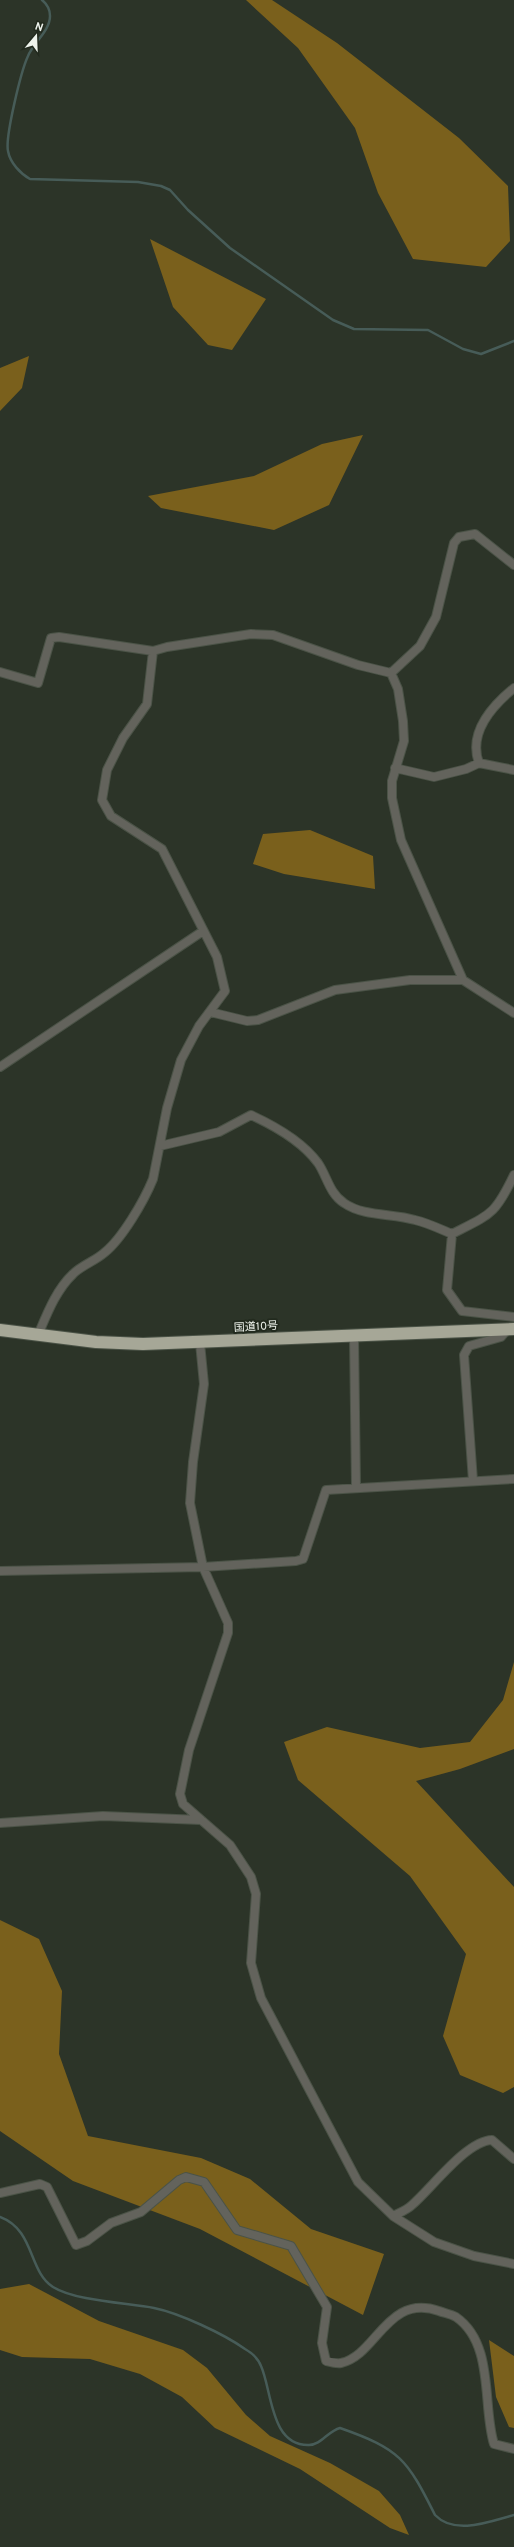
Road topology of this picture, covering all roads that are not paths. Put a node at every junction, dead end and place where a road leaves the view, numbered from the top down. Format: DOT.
graph roads {
  1 [pos="514,565"];
  2 [pos="153,651"];
  3 [pos="0,672"];
  4 [pos="391,673"];
  5 [pos="514,688"];
  6 [pos="479,763"];
  7 [pos="395,768"];
  8 [pos="514,770"];
  9 [pos="203,931"];
  10 [pos="463,980"];
  11 [pos="210,1012"];
  12 [pos="514,1013"];
  13 [pos="0,1067"];
  14 [pos="160,1146"];
  15 [pos="514,1175"];
  16 [pos="452,1234"];
  17 [pos="514,1317"];
  18 [pos="511,1329"];
  19 [pos="0,1330"];
  20 [pos="38,1335"];
  21 [pos="354,1336"];
  22 [pos="200,1343"];
  23 [pos="514,1479"];
  24 [pos="473,1481"];
  25 [pos="356,1487"];
  26 [pos="203,1567"];
  27 [pos="0,1571"];
  28 [pos="201,1820"];
  29 [pos="0,1824"];
  30 [pos="514,2159"];
  31 [pos="0,2193"];
  32 [pos="393,2216"];
  33 [pos="514,2264"];
  34 [pos="514,2449"];
  1 -- 4 [label="street"];
  2 -- 3 [label="street"];
  2 -- 4 [label="street"];
  2 -- 9 [label="street"];
  4 -- 7 [label="street"];
  5 -- 6 [label="street"];
  6 -- 7 [label="street"];
  6 -- 8 [label="street"];
  7 -- 10 [label="street"];
  9 -- 11 [label="street"];
  9 -- 13 [label="street"];
  10 -- 11 [label="street"];
  10 -- 12 [label="street"];
  11 -- 14 [label="street"];
  14 -- 16 [label="street"];
  14 -- 20 [label="street"];
  15 -- 16 [label="street"];
  16 -- 17 [label="street"];
  18 -- 21 [label="highway, 国道10号"];
  18 -- 24 [label="street"];
  19 -- 20 [label="highway, 国道10号"];
  20 -- 22 [label="highway, 国道10号"];
  21 -- 22 [label="highway, 国道10号"];
  21 -- 25 [label="street"];
  22 -- 26 [label="street"];
  23 -- 24 [label="street"];
  24 -- 25 [label="street"];
  25 -- 26 [label="street"];
  26 -- 27 [label="street"];
  26 -- 28 [label="street"];
  28 -- 29 [label="street"];
  28 -- 32 [label="street"];
  30 -- 32 [label="street"];
  31 -- 34 [label="street"];
  32 -- 33 [label="street"];
}
